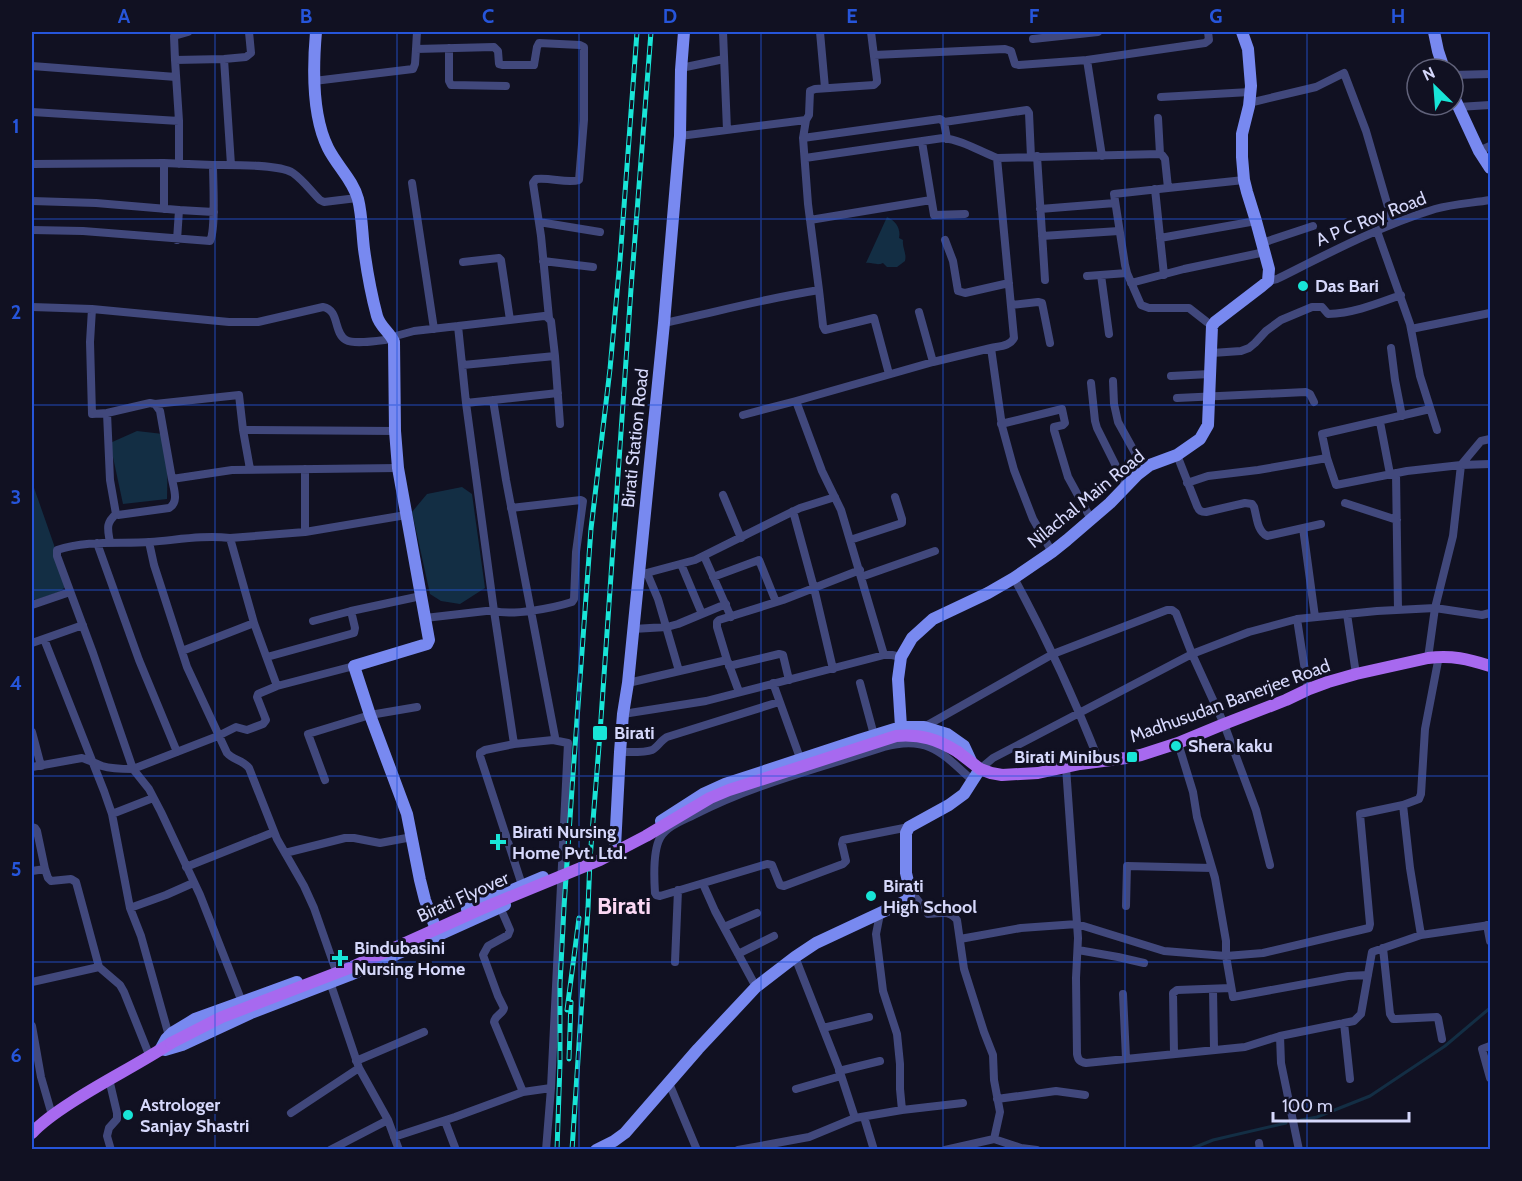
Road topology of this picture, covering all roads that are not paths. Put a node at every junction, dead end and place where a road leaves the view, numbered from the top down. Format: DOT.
graph roads {
  1 [pos="188,32"];
  2 [pos="249,32"];
  3 [pos="316,32"];
  4 [pos="417,32"];
  5 [pos="684,32"];
  6 [pos="723,32"];
  7 [pos="820,32"];
  8 [pos="871,32"];
  9 [pos="1098,32"];
  10 [pos="1208,32"];
  11 [pos="1242,32"];
  12 [pos="1434,32"];
  13 [pos="1033,39"];
  14 [pos="449,48"];
  15 [pos="416,49"];
  16 [pos="874,55"];
  17 [pos="1441,57"];
  18 [pos="224,59"];
  19 [pos="724,59"];
  20 [pos="175,60"];
  21 [pos="1087,60"];
  22 [pos="32,66"];
  23 [pos="681,68"];
  24 [pos="1491,74"];
  25 [pos="1465,75"];
  26 [pos="176,77"];
  27 [pos="314,81"];
  28 [pos="506,86"];
  29 [pos="825,88"];
  30 [pos="1161,97"];
  31 [pos="1250,97"];
  32 [pos="1465,102"];
  33 [pos="1491,105"];
  34 [pos="32,112"];
  35 [pos="1465,117"];
  36 [pos="1158,118"];
  37 [pos="806,120"];
  38 [pos="178,121"];
  39 [pos="944,122"];
  40 [pos="728,130"];
  41 [pos="680,136"];
  42 [pos="803,138"];
  43 [pos="947,139"];
  44 [pos="922,142"];
  45 [pos="1485,149"];
  46 [pos="1160,154"];
  47 [pos="1101,156"];
  48 [pos="1034,157"];
  49 [pos="805,158"];
  50 [pos="997,158"];
  51 [pos="165,163"];
  52 [pos="32,164"];
  53 [pos="179,164"];
  54 [pos="213,165"];
  55 [pos="231,165"];
  56 [pos="1491,168"];
  57 [pos="1244,180"];
  58 [pos="412,183"];
  59 [pos="1168,188"];
  60 [pos="1155,189"];
  61 [pos="357,198"];
  62 [pos="931,200"];
  63 [pos="1491,200"];
  64 [pos="32,201"];
  65 [pos="1115,203"];
  66 [pos="164,209"];
  67 [pos="1040,209"];
  68 [pos="179,210"];
  69 [pos="214,212"];
  70 [pos="965,214"];
  71 [pos="810,220"];
  72 [pos="1256,221"];
  73 [pos="538,222"];
  74 [pos="1393,224"];
  75 [pos="1313,226"];
  76 [pos="32,230"];
  77 [pos="1119,231"];
  78 [pos="1377,231"];
  79 [pos="600,232"];
  80 [pos="1042,236"];
  81 [pos="1160,238"];
  82 [pos="177,240"];
  83 [pos="945,240"];
  84 [pos="1264,248"];
  85 [pos="543,261"];
  86 [pos="463,262"];
  87 [pos="593,267"];
  88 [pos="1127,273"];
  89 [pos="1101,275"];
  90 [pos="1164,275"];
  91 [pos="1086,276"];
  92 [pos="1045,280"];
  93 [pos="1268,281"];
  94 [pos="1009,283"];
  95 [pos="1131,283"];
  96 [pos="819,290"];
  97 [pos="1401,296"];
  98 [pos="1011,304"];
  99 [pos="32,306"];
  100 [pos="92,309"];
  101 [pos="919,312"];
  102 [pos="1491,313"];
  103 [pos="549,318"];
  104 [pos="510,320"];
  105 [pos="664,323"];
  106 [pos="458,326"];
  107 [pos="1212,326"];
  108 [pos="434,329"];
  109 [pos="1412,329"];
  110 [pos="1109,334"];
  111 [pos="393,338"];
  112 [pos="1050,343"];
  113 [pos="991,348"];
  114 [pos="1391,348"];
  115 [pos="1212,353"];
  116 [pos="555,356"];
  117 [pos="933,362"];
  118 [pos="463,365"];
  119 [pos="889,374"];
  120 [pos="1210,374"];
  121 [pos="1171,376"];
  122 [pos="1113,381"];
  123 [pos="1091,383"];
  124 [pos="558,393"];
  125 [pos="1210,396"];
  126 [pos="1177,398"];
  127 [pos="493,400"];
  128 [pos="796,401"];
  129 [pos="1314,402"];
  130 [pos="466,403"];
  131 [pos="155,404"];
  132 [pos="1430,409"];
  133 [pos="107,412"];
  134 [pos="743,415"];
  135 [pos="1402,416"];
  136 [pos="1380,422"];
  137 [pos="560,424"];
  138 [pos="1001,424"];
  139 [pos="243,430"];
  140 [pos="1437,430"];
  141 [pos="395,431"];
  142 [pos="1491,439"];
  143 [pos="1177,455"];
  144 [pos="1327,458"];
  145 [pos="1491,464"];
  146 [pos="1461,465"];
  147 [pos="398,468"];
  148 [pos="250,469"];
  149 [pos="305,469"];
  150 [pos="1144,469"];
  151 [pos="1393,474"];
  152 [pos="172,479"];
  153 [pos="1187,483"];
  154 [pos="1126,486"];
  155 [pos="723,495"];
  156 [pos="835,497"];
  157 [pos="895,497"];
  158 [pos="1345,503"];
  159 [pos="511,508"];
  160 [pos="793,511"];
  161 [pos="116,514"];
  162 [pos="406,514"];
  163 [pos="1091,519"];
  164 [pos="1397,520"];
  165 [pos="1322,524"];
  166 [pos="1303,528"];
  167 [pos="305,532"];
  168 [pos="230,538"];
  169 [pos="741,538"];
  170 [pos="850,540"];
  171 [pos="149,542"];
  172 [pos="98,543"];
  173 [pos="110,543"];
  174 [pos="935,551"];
  175 [pos="1052,552"];
  176 [pos="704,556"];
  177 [pos="681,564"];
  178 [pos="861,573"];
  179 [pos="643,574"];
  180 [pos="713,577"];
  181 [pos="1014,578"];
  182 [pos="814,588"];
  183 [pos="70,592"];
  184 [pos="421,596"];
  185 [pos="776,603"];
  186 [pos="726,604"];
  187 [pos="32,605"];
  188 [pos="1435,608"];
  189 [pos="531,610"];
  190 [pos="1398,610"];
  191 [pos="351,611"];
  192 [pos="494,611"];
  193 [pos="1491,613"];
  194 [pos="702,614"];
  195 [pos="1347,614"];
  196 [pos="731,617"];
  197 [pos="1315,617"];
  198 [pos="426,618"];
  199 [pos="1297,619"];
  200 [pos="313,621"];
  201 [pos="254,623"];
  202 [pos="83,625"];
  203 [pos="667,627"];
  204 [pos="633,629"];
  205 [pos="44,639"];
  206 [pos="32,643"];
  207 [pos="182,651"];
  208 [pos="1053,654"];
  209 [pos="1192,654"];
  210 [pos="884,656"];
  211 [pos="267,657"];
  212 [pos="901,657"];
  213 [pos="1433,657"];
  214 [pos="728,663"];
  215 [pos="354,666"];
  216 [pos="1491,666"];
  217 [pos="833,669"];
  218 [pos="679,671"];
  219 [pos="1356,674"];
  220 [pos="789,680"];
  221 [pos="628,683"];
  222 [pos="860,683"];
  223 [pos="773,684"];
  224 [pos="278,686"];
  225 [pos="1308,690"];
  226 [pos="739,692"];
  227 [pos="779,702"];
  228 [pos="417,707"];
  229 [pos="1080,713"];
  230 [pos="623,714"];
  231 [pos="370,715"];
  232 [pos="1224,724"];
  233 [pos="901,727"];
  234 [pos="924,727"];
  235 [pos="32,732"];
  236 [pos="874,735"];
  237 [pos="218,736"];
  238 [pos="553,740"];
  239 [pos="1178,743"];
  240 [pos="514,744"];
  241 [pos="177,752"];
  242 [pos="620,752"];
  243 [pos="800,758"];
  244 [pos="1100,761"];
  245 [pos="92,762"];
  246 [pos="975,765"];
  247 [pos="36,767"];
  248 [pos="1066,767"];
  249 [pos="133,768"];
  250 [pos="325,780"];
  251 [pos="972,780"];
  252 [pos="153,798"];
  253 [pos="1403,805"];
  254 [pos="112,814"];
  255 [pos="32,827"];
  256 [pos="909,827"];
  257 [pos="274,832"];
  258 [pos="412,837"];
  259 [pos="615,847"];
  260 [pos="285,853"];
  261 [pos="1270,865"];
  262 [pos="186,867"];
  263 [pos="1212,868"];
  264 [pos="45,869"];
  265 [pos="562,870"];
  266 [pos="32,872"];
  267 [pos="193,883"];
  268 [pos="702,884"];
  269 [pos="522,885"];
  270 [pos="678,890"];
  271 [pos="910,890"];
  272 [pos="506,905"];
  273 [pos="1126,906"];
  274 [pos="130,908"];
  275 [pos="757,913"];
  276 [pos="880,914"];
  277 [pos="434,924"];
  278 [pos="1077,924"];
  279 [pos="1489,925"];
  280 [pos="724,927"];
  281 [pos="1421,935"];
  282 [pos="774,936"];
  283 [pos="960,939"];
  284 [pos="1491,941"];
  285 [pos="1383,948"];
  286 [pos="1078,950"];
  287 [pos="738,954"];
  288 [pos="1227,956"];
  289 [pos="795,957"];
  290 [pos="675,962"];
  291 [pos="1144,963"];
  292 [pos="99,967"];
  293 [pos="330,974"];
  294 [pos="1368,975"];
  295 [pos="32,982"];
  296 [pos="756,987"];
  297 [pos="1231,988"];
  298 [pos="1213,989"];
  299 [pos="1124,994"];
  300 [pos="242,1002"];
  301 [pos="869,1017"];
  302 [pos="1344,1023"];
  303 [pos="32,1026"];
  304 [pos="823,1028"];
  305 [pos="424,1032"];
  306 [pos="1280,1036"];
  307 [pos="170,1039"];
  308 [pos="1442,1039"];
  309 [pos="1491,1046"];
  310 [pos="1214,1049"];
  311 [pos="155,1053"];
  312 [pos="1174,1053"];
  313 [pos="1126,1058"];
  314 [pos="880,1061"];
  315 [pos="357,1064"];
  316 [pos="840,1073"];
  317 [pos="1491,1078"];
  318 [pos="109,1079"];
  319 [pos="1350,1079"];
  320 [pos="669,1083"];
  321 [pos="552,1088"];
  322 [pos="796,1089"];
  323 [pos="523,1092"];
  324 [pos="1085,1095"];
  325 [pos="997,1099"];
  326 [pos="963,1103"];
  327 [pos="902,1110"];
  328 [pos="291,1113"];
  329 [pos="52,1115"];
  330 [pos="860,1117"];
  331 [pos="388,1120"];
  332 [pos="445,1121"];
  333 [pos="32,1133"];
  334 [pos="394,1137"];
  335 [pos="994,1139"];
  336 [pos="111,1149"];
  337 [pos="330,1149"];
  338 [pos="399,1149"];
  339 [pos="456,1149"];
  340 [pos="546,1149"];
  341 [pos="596,1149"];
  342 [pos="697,1149"];
  343 [pos="738,1149"];
  344 [pos="874,1149"];
  345 [pos="945,1149"];
  346 [pos="1021,1149"];
  347 [pos="1037,1149"];
  348 [pos="1299,1149"];
  1 -- 20 [label="street"];
  2 -- 18 [label="street"];
  3 -- 27 [label="street"];
  4 -- 15 [label="street"];
  5 -- 23 [label="street, Birati Station Road"];
  6 -- 19 [label="street"];
  7 -- 29 [label="street"];
  8 -- 16 [label="street"];
  9 -- 13 [label="street"];
  10 -- 21 [label="street"];
  11 -- 31 [label="street"];
  12 -- 17 [label="street"];
  14 -- 15 [label="street"];
  14 -- 28 [label="street"];
  14 -- 73 [label="street"];
  15 -- 27 [label="street"];
  16 -- 21 [label="street"];
  16 -- 29 [label="street"];
  18 -- 20 [label="street"];
  18 -- 55 [label="street"];
  19 -- 23 [label="street"];
  19 -- 40 [label="street"];
  20 -- 26 [label="street"];
  21 -- 47 [label="street"];
  22 -- 26 [label="street"];
  23 -- 41 [label="street, Birati Station Road"];
  24 -- 25 [label="street"];
  26 -- 38 [label="street"];
  27 -- 61 [label="street"];
  29 -- 37 [label="street"];
  30 -- 31 [label="street"];
  31 -- 57 [label="street"];
  31 -- 74 [label="street"];
  32 -- 33 [label="street"];
  34 -- 38 [label="street"];
  35 -- 45 [label="street"];
  36 -- 46 [label="street"];
  37 -- 40 [label="street"];
  37 -- 42 [label="street"];
  38 -- 53 [label="street"];
  39 -- 42 [label="street"];
  39 -- 43 [label="street"];
  39 -- 48 [label="street"];
  40 -- 41 [label="street"];
  41 -- 105 [label="street, Birati Station Road"];
  42 -- 49 [label="street"];
  43 -- 44 [label="street"];
  43 -- 50 [label="street"];
  44 -- 49 [label="street"];
  44 -- 62 [label="street"];
  45 -- 56 [label="street"];
  46 -- 47 [label="street"];
  46 -- 59 [label="street"];
  47 -- 48 [label="street"];
  48 -- 50 [label="street"];
  48 -- 67 [label="street"];
  49 -- 71 [label="street"];
  50 -- 94 [label="street"];
  51 -- 52 [label="street"];
  51 -- 53 [label="street"];
  51 -- 66 [label="street"];
  53 -- 54 [label="street"];
  54 -- 55 [label="street"];
  54 -- 69 [label="street"];
  55 -- 61 [label="street"];
  57 -- 59 [label="street"];
  57 -- 72 [label="street"];
  58 -- 108 [label="street"];
  59 -- 60 [label="street"];
  60 -- 65 [label="street"];
  60 -- 81 [label="street"];
  61 -- 111 [label="street"];
  62 -- 70 [label="street"];
  62 -- 71 [label="street"];
  63 -- 74 [label="street, A P C Roy Road"];
  64 -- 66 [label="street"];
  65 -- 67 [label="street"];
  65 -- 77 [label="street"];
  66 -- 68 [label="street"];
  67 -- 80 [label="street"];
  68 -- 69 [label="street"];
  68 -- 82 [label="street"];
  69 -- 82 [label="street"];
  71 -- 96 [label="street"];
  72 -- 81 [label="street"];
  72 -- 84 [label="street"];
  73 -- 79 [label="street"];
  73 -- 85 [label="street"];
  74 -- 78 [label="street, A P C Roy Road"];
  75 -- 84 [label="street"];
  76 -- 82 [label="street"];
  77 -- 80 [label="street"];
  77 -- 88 [label="street"];
  78 -- 93 [label="street, A P C Roy Road"];
  78 -- 97 [label="street"];
  80 -- 92 [label="street"];
  81 -- 90 [label="street"];
  83 -- 94 [label="street"];
  84 -- 90 [label="street"];
  84 -- 93 [label="street"];
  85 -- 87 [label="street"];
  85 -- 103 [label="street"];
  86 -- 104 [label="street"];
  88 -- 89 [label="street"];
  88 -- 95 [label="street"];
  89 -- 91 [label="street"];
  89 -- 110 [label="street"];
  90 -- 95 [label="street"];
  93 -- 107 [label="street"];
  94 -- 98 [label="street"];
  95 -- 107 [label="street"];
  96 -- 105 [label="street"];
  96 -- 119 [label="street"];
  97 -- 109 [label="street"];
  97 -- 115 [label="street"];
  98 -- 112 [label="street"];
  98 -- 113 [label="street"];
  99 -- 100 [label="street"];
  100 -- 111 [label="street"];
  100 -- 133 [label="street"];
  101 -- 117 [label="street"];
  102 -- 109 [label="street"];
  103 -- 104 [label="street"];
  103 -- 116 [label="street"];
  104 -- 106 [label="street"];
  105 -- 179 [label="street, Birati Station Road"];
  106 -- 108 [label="street"];
  106 -- 118 [label="street"];
  107 -- 115 [label="street, Nilachal Main Road"];
  108 -- 111 [label="street"];
  109 -- 132 [label="street"];
  111 -- 141 [label="street"];
  113 -- 117 [label="street"];
  113 -- 138 [label="street"];
  114 -- 135 [label="street"];
  115 -- 120 [label="street, Nilachal Main Road"];
  116 -- 118 [label="street"];
  116 -- 124 [label="street"];
  117 -- 119 [label="street"];
  118 -- 130 [label="street"];
  119 -- 128 [label="street"];
  120 -- 121 [label="street"];
  120 -- 125 [label="street, Nilachal Main Road"];
  122 -- 150 [label="street"];
  123 -- 154 [label="street"];
  124 -- 127 [label="street"];
  124 -- 137 [label="street"];
  125 -- 126 [label="street"];
  125 -- 129 [label="street"];
  125 -- 143 [label="street, Nilachal Main Road"];
  127 -- 130 [label="street"];
  127 -- 159 [label="street"];
  128 -- 134 [label="street"];
  128 -- 156 [label="street"];
  130 -- 192 [label="street"];
  131 -- 133 [label="street"];
  131 -- 139 [label="street"];
  131 -- 152 [label="street"];
  132 -- 135 [label="street"];
  132 -- 140 [label="street"];
  133 -- 161 [label="street"];
  135 -- 136 [label="street"];
  136 -- 144 [label="street"];
  136 -- 151 [label="street"];
  138 -- 163 [label="street"];
  138 -- 175 [label="street"];
  139 -- 141 [label="street"];
  139 -- 148 [label="street"];
  141 -- 147 [label="street"];
  142 -- 146 [label="street"];
  143 -- 150 [label="street, Nilachal Main Road"];
  143 -- 153 [label="street"];
  144 -- 151 [label="street"];
  144 -- 153 [label="street"];
  145 -- 146 [label="street"];
  146 -- 151 [label="street"];
  146 -- 188 [label="street"];
  147 -- 149 [label="street"];
  147 -- 162 [label="street"];
  148 -- 149 [label="street"];
  148 -- 152 [label="street"];
  149 -- 167 [label="street"];
  150 -- 154 [label="street, Nilachal Main Road"];
  151 -- 164 [label="street"];
  152 -- 161 [label="street"];
  153 -- 166 [label="street"];
  154 -- 163 [label="street, Nilachal Main Road"];
  155 -- 169 [label="street"];
  156 -- 160 [label="street"];
  156 -- 170 [label="street"];
  157 -- 170 [label="street"];
  158 -- 164 [label="street"];
  159 -- 189 [label="street"];
  159 -- 189 [label="street"];
  160 -- 169 [label="street"];
  160 -- 182 [label="street"];
  161 -- 173 [label="street"];
  162 -- 167 [label="street"];
  162 -- 184 [label="street"];
  163 -- 175 [label="street, Nilachal Main Road"];
  164 -- 190 [label="street"];
  165 -- 166 [label="street"];
  166 -- 197 [label="street"];
  167 -- 168 [label="street"];
  168 -- 171 [label="street"];
  168 -- 201 [label="street"];
  169 -- 176 [label="street"];
  170 -- 178 [label="street"];
  171 -- 173 [label="street"];
  171 -- 207 [label="street"];
  172 -- 173 [label="street"];
  172 -- 183 [label="street"];
  172 -- 241 [label="street"];
  174 -- 178 [label="street"];
  175 -- 181 [label="street, Nilachal Main Road"];
  176 -- 177 [label="street"];
  176 -- 180 [label="street"];
  177 -- 179 [label="street"];
  177 -- 194 [label="street"];
  178 -- 182 [label="street"];
  178 -- 210 [label="street"];
  179 -- 203 [label="street"];
  179 -- 204 [label="street, Birati Station Road"];
  180 -- 185 [label="street"];
  180 -- 186 [label="street"];
  181 -- 208 [label="street"];
  181 -- 212 [label="street, Nilachal Main Road"];
  182 -- 185 [label="street"];
  182 -- 217 [label="street"];
  183 -- 187 [label="street"];
  183 -- 202 [label="street"];
  184 -- 191 [label="street"];
  184 -- 198 [label="street"];
  185 -- 196 [label="street"];
  186 -- 194 [label="street"];
  186 -- 196 [label="street"];
  188 -- 190 [label="street"];
  188 -- 193 [label="street"];
  188 -- 213 [label="street"];
  189 -- 192 [label="street"];
  189 -- 238 [label="street"];
  190 -- 195 [label="street"];
  191 -- 200 [label="street"];
  191 -- 211 [label="street"];
  192 -- 198 [label="street"];
  192 -- 240 [label="street"];
  194 -- 203 [label="street"];
  195 -- 197 [label="street"];
  195 -- 219 [label="street"];
  196 -- 214 [label="street"];
  197 -- 199 [label="street"];
  198 -- 215 [label="street"];
  199 -- 209 [label="street"];
  199 -- 225 [label="street"];
  201 -- 207 [label="street"];
  201 -- 211 [label="street"];
  202 -- 205 [label="street"];
  202 -- 249 [label="street"];
  203 -- 204 [label="street"];
  203 -- 218 [label="street"];
  204 -- 221 [label="street, Birati Station Road"];
  205 -- 206 [label="street"];
  205 -- 245 [label="street"];
  207 -- 237 [label="street"];
  208 -- 209 [label="street"];
  208 -- 229 [label="street"];
  208 -- 234 [label="street"];
  209 -- 229 [label="street"];
  209 -- 232 [label="street"];
  210 -- 212 [label="street"];
  210 -- 217 [label="street"];
  211 -- 224 [label="street"];
  212 -- 233 [label="street, Nilachal Main Road"];
  213 -- 216 [label="main road, Madhusudan Banerjee Road"];
  213 -- 219 [label="main road, Madhusudan Banerjee Road"];
  213 -- 253 [label="street"];
  214 -- 218 [label="street"];
  214 -- 220 [label="street"];
  214 -- 226 [label="street"];
  215 -- 224 [label="street"];
  215 -- 231 [label="street"];
  217 -- 220 [label="street"];
  218 -- 221 [label="street"];
  219 -- 225 [label="main road, Madhusudan Banerjee Road"];
  220 -- 223 [label="street"];
  221 -- 230 [label="street, Birati Station Road"];
  222 -- 236 [label="street"];
  223 -- 226 [label="street"];
  223 -- 227 [label="street"];
  224 -- 237 [label="street"];
  225 -- 232 [label="main road, Madhusudan Banerjee Road"];
  226 -- 230 [label="street"];
  227 -- 242 [label="street"];
  227 -- 243 [label="street"];
  228 -- 231 [label="street"];
  229 -- 244 [label="street"];
  229 -- 246 [label="street"];
  230 -- 242 [label="street, Birati Station Road"];
  231 -- 250 [label="street"];
  231 -- 258 [label="street"];
  232 -- 239 [label="main road, Madhusudan Banerjee Road"];
  232 -- 261 [label="street"];
  233 -- 234 [label="street"];
  233 -- 236 [label="street"];
  234 -- 246 [label="street"];
  235 -- 247 [label="street"];
  236 -- 243 [label="street"];
  237 -- 241 [label="street"];
  237 -- 257 [label="street"];
  238 -- 240 [label="street"];
  238 -- 265 [label="street"];
  239 -- 244 [label="main road, Madhusudan Banerjee Road"];
  239 -- 263 [label="street"];
  240 -- 269 [label="street"];
  241 -- 249 [label="street"];
  242 -- 259 [label="street, Birati Station Road"];
  243 -- 259 [label="street"];
  244 -- 248 [label="main road, Madhusudan Banerjee Road"];
  245 -- 247 [label="street"];
  245 -- 249 [label="street"];
  245 -- 254 [label="street"];
  246 -- 248 [label="main road, Madhusudan Banerjee Road"];
  246 -- 251 [label="street"];
  246 -- 307 [label="main road, Birati Flyover, bridge"];
  248 -- 278 [label="street"];
  249 -- 252 [label="street"];
  251 -- 256 [label="street"];
  251 -- 270 [label="street"];
  252 -- 254 [label="street"];
  252 -- 262 [label="street"];
  253 -- 281 [label="street"];
  253 -- 288 [label="street"];
  254 -- 274 [label="street"];
  255 -- 264 [label="street"];
  256 -- 268 [label="street"];
  256 -- 271 [label="street"];
  257 -- 260 [label="street"];
  257 -- 262 [label="street"];
  258 -- 260 [label="street"];
  258 -- 277 [label="street"];
  259 -- 265 [label="street"];
  260 -- 293 [label="street"];
  262 -- 267 [label="street"];
  263 -- 273 [label="street"];
  263 -- 288 [label="street"];
  264 -- 266 [label="street"];
  264 -- 292 [label="street"];
  265 -- 269 [label="street"];
  265 -- 321 [label="street"];
  267 -- 274 [label="street"];
  267 -- 300 [label="street"];
  268 -- 270 [label="street"];
  268 -- 280 [label="street"];
  269 -- 272 [label="street"];
  269 -- 277 [label="street"];
  270 -- 290 [label="street"];
  271 -- 276 [label="street"];
  271 -- 283 [label="street"];
  272 -- 293 [label="street"];
  272 -- 323 [label="street"];
  274 -- 307 [label="street"];
  275 -- 280 [label="street"];
  276 -- 289 [label="street"];
  276 -- 327 [label="street"];
  277 -- 293 [label="street"];
  278 -- 283 [label="street"];
  278 -- 286 [label="street"];
  278 -- 288 [label="street"];
  279 -- 281 [label="street"];
  279 -- 284 [label="street"];
  280 -- 287 [label="street"];
  281 -- 285 [label="street"];
  282 -- 287 [label="street"];
  283 -- 325 [label="street"];
  285 -- 294 [label="street"];
  285 -- 308 [label="street"];
  286 -- 291 [label="street"];
  286 -- 313 [label="street"];
  287 -- 296 [label="street"];
  288 -- 297 [label="street"];
  289 -- 296 [label="street"];
  289 -- 304 [label="street"];
  292 -- 295 [label="street"];
  292 -- 311 [label="street"];
  293 -- 300 [label="street"];
  293 -- 311 [label="street"];
  293 -- 315 [label="street"];
  294 -- 297 [label="street"];
  294 -- 302 [label="street"];
  296 -- 320 [label="street"];
  297 -- 298 [label="street"];
  298 -- 310 [label="street"];
  298 -- 312 [label="street"];
  299 -- 313 [label="street"];
  300 -- 307 [label="street"];
  301 -- 304 [label="street"];
  302 -- 306 [label="street"];
  302 -- 319 [label="street"];
  303 -- 329 [label="street"];
  304 -- 316 [label="street"];
  305 -- 315 [label="street"];
  306 -- 310 [label="street"];
  306 -- 348 [label="street"];
  307 -- 311 [label="main road, Birati Flyover"];
  309 -- 317 [label="street"];
  310 -- 312 [label="street"];
  311 -- 318 [label="main road, Birati Flyover"];
  312 -- 313 [label="street"];
  314 -- 316 [label="street"];
  315 -- 328 [label="street"];
  315 -- 331 [label="street"];
  316 -- 322 [label="street"];
  316 -- 330 [label="street"];
  318 -- 329 [label="main road, Birati Flyover"];
  318 -- 336 [label="street"];
  320 -- 341 [label="street"];
  320 -- 342 [label="street"];
  321 -- 323 [label="street"];
  321 -- 340 [label="street"];
  323 -- 332 [label="street"];
  324 -- 325 [label="street"];
  325 -- 335 [label="street"];
  326 -- 327 [label="street"];
  327 -- 330 [label="street"];
  329 -- 333 [label="main road, Birati Flyover"];
  330 -- 343 [label="street"];
  330 -- 344 [label="street"];
  331 -- 334 [label="street"];
  331 -- 337 [label="street"];
  332 -- 334 [label="street"];
  332 -- 339 [label="street"];
  334 -- 338 [label="street"];
  335 -- 345 [label="street"];
  335 -- 346 [label="street"];
  346 -- 347 [label="street"];
}
